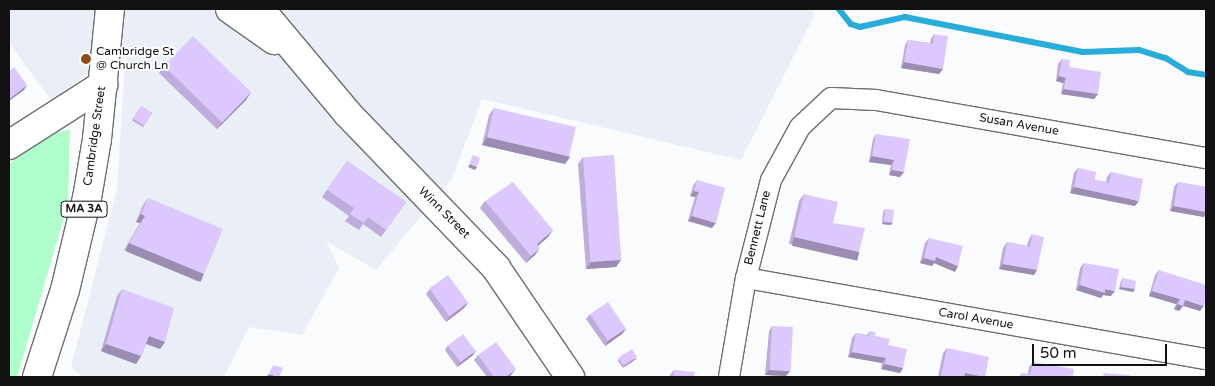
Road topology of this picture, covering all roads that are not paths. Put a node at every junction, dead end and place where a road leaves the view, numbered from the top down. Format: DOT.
graph roads {
  1 [pos="110,9"];
  2 [pos="230,9"];
  3 [pos="260,9"];
  4 [pos="303,61"];
  5 [pos="103,85"];
  6 [pos="831,98"];
  7 [pos="9,145"];
  8 [pos="1206,158"];
  9 [pos="746,278"];
  10 [pos="1206,359"];
  11 [pos="39,377"];
  12 [pos="570,377"];
  13 [pos="729,377"];
  1 -- 5 [label="main road, Cambridge Street / MA 3A"];
  2 -- 4 [label="main road, Winn Street"];
  3 -- 4 [label="main road, Winn Street"];
  4 -- 12 [label="main road, Winn Street"];
  5 -- 7 [label="main road"];
  5 -- 11 [label="main road, Cambridge Street / MA 3A"];
  6 -- 8 [label="street, Susan Avenue"];
  6 -- 9 [label="street, Bennett Lane"];
  9 -- 10 [label="street, Carol Avenue"];
  9 -- 13 [label="street, Bennett Lane"];
}
